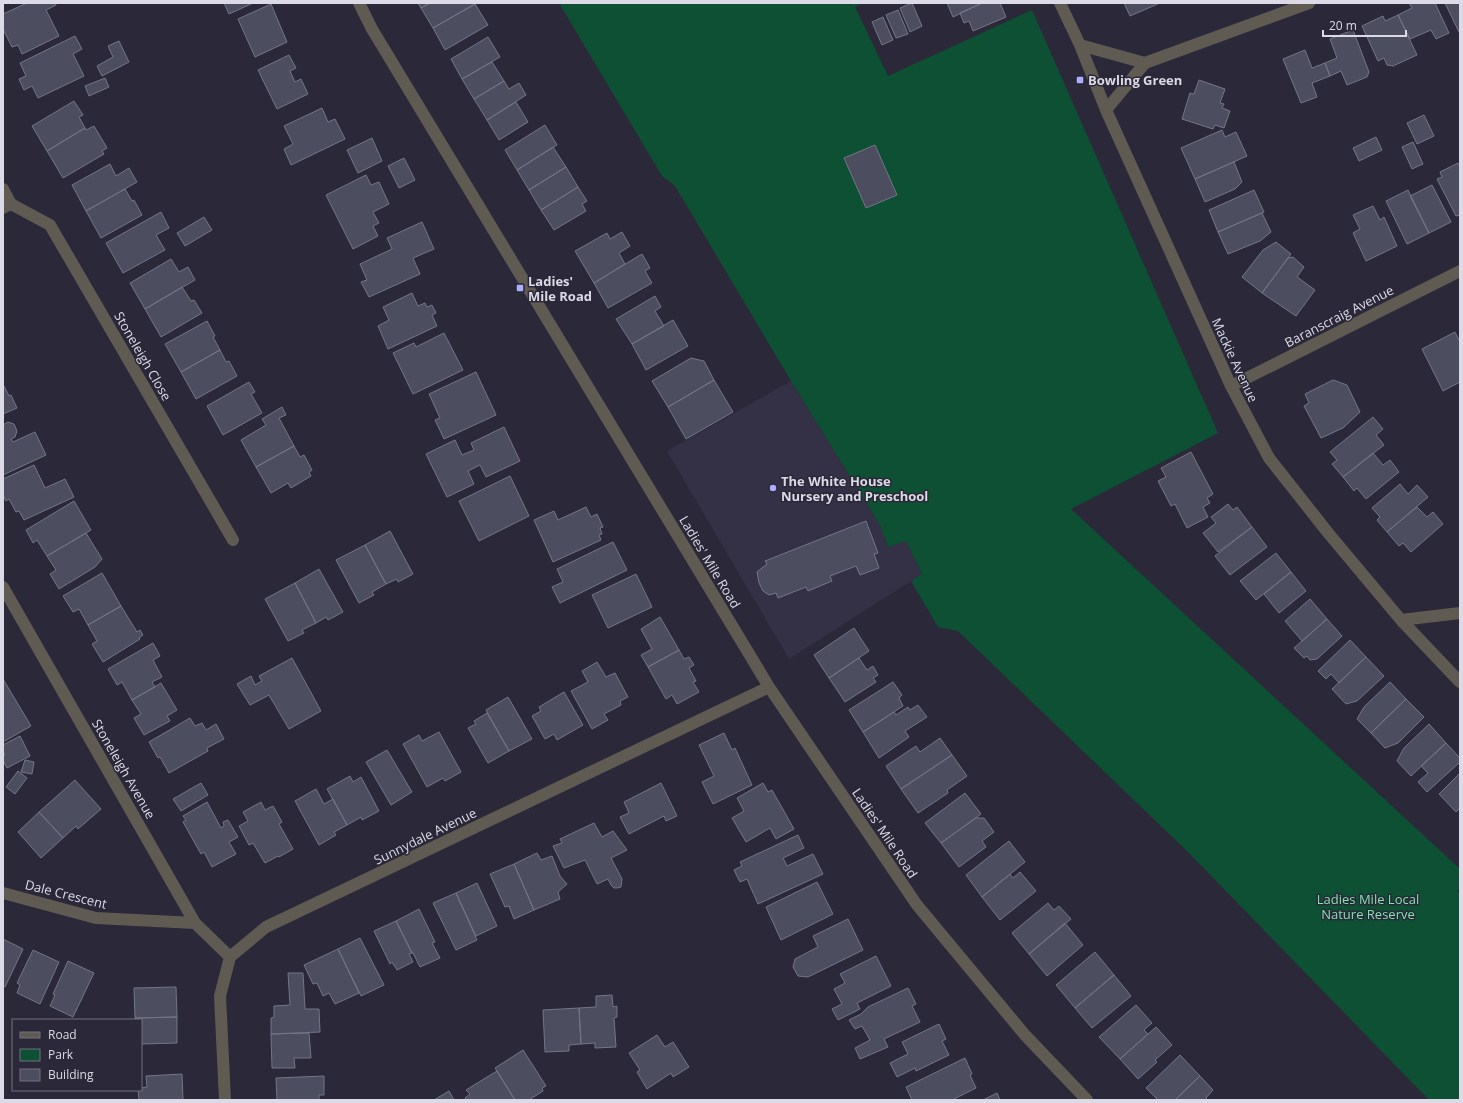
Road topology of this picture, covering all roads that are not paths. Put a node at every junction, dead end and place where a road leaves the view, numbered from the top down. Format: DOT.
graph roads {
  1 [pos="359,3"];
  2 [pos="1060,3"];
  3 [pos="1308,3"];
  4 [pos="1080,45"];
  5 [pos="1145,63"];
  6 [pos="1106,110"];
  7 [pos="3,189"];
  8 [pos="7,206"];
  9 [pos="1460,271"];
  10 [pos="1231,386"];
  11 [pos="233,540"];
  12 [pos="3,587"];
  13 [pos="1460,613"];
  14 [pos="1401,620"];
  15 [pos="1460,682"];
  16 [pos="769,687"];
  17 [pos="3,893"];
  18 [pos="195,923"];
  19 [pos="230,957"];
  20 [pos="225,1100"];
  21 [pos="1087,1100"];
  1 -- 16 [label="street, Ladies' Mile Road"];
  2 -- 4 [label="street, Mackie Avenue"];
  3 -- 5 [label="street"];
  4 -- 5 [label="street"];
  4 -- 6 [label="street, Mackie Avenue"];
  5 -- 6 [label="street"];
  6 -- 10 [label="street, Mackie Avenue"];
  7 -- 8 [label="street, Stoneleigh Close"];
  8 -- 11 [label="street, Stoneleigh Close"];
  9 -- 10 [label="street, Baranscraig Avenue"];
  10 -- 14 [label="street, Mackie Avenue"];
  12 -- 18 [label="street, Stoneleigh Avenue"];
  13 -- 14 [label="street"];
  14 -- 15 [label="street, Mackie Avenue"];
  16 -- 19 [label="street, Sunnydale Avenue"];
  16 -- 21 [label="street, Ladies' Mile Road"];
  17 -- 18 [label="street, Dale Crescent"];
  18 -- 19 [label="street, Stoneleigh Avenue"];
  19 -- 20 [label="street"];
}
